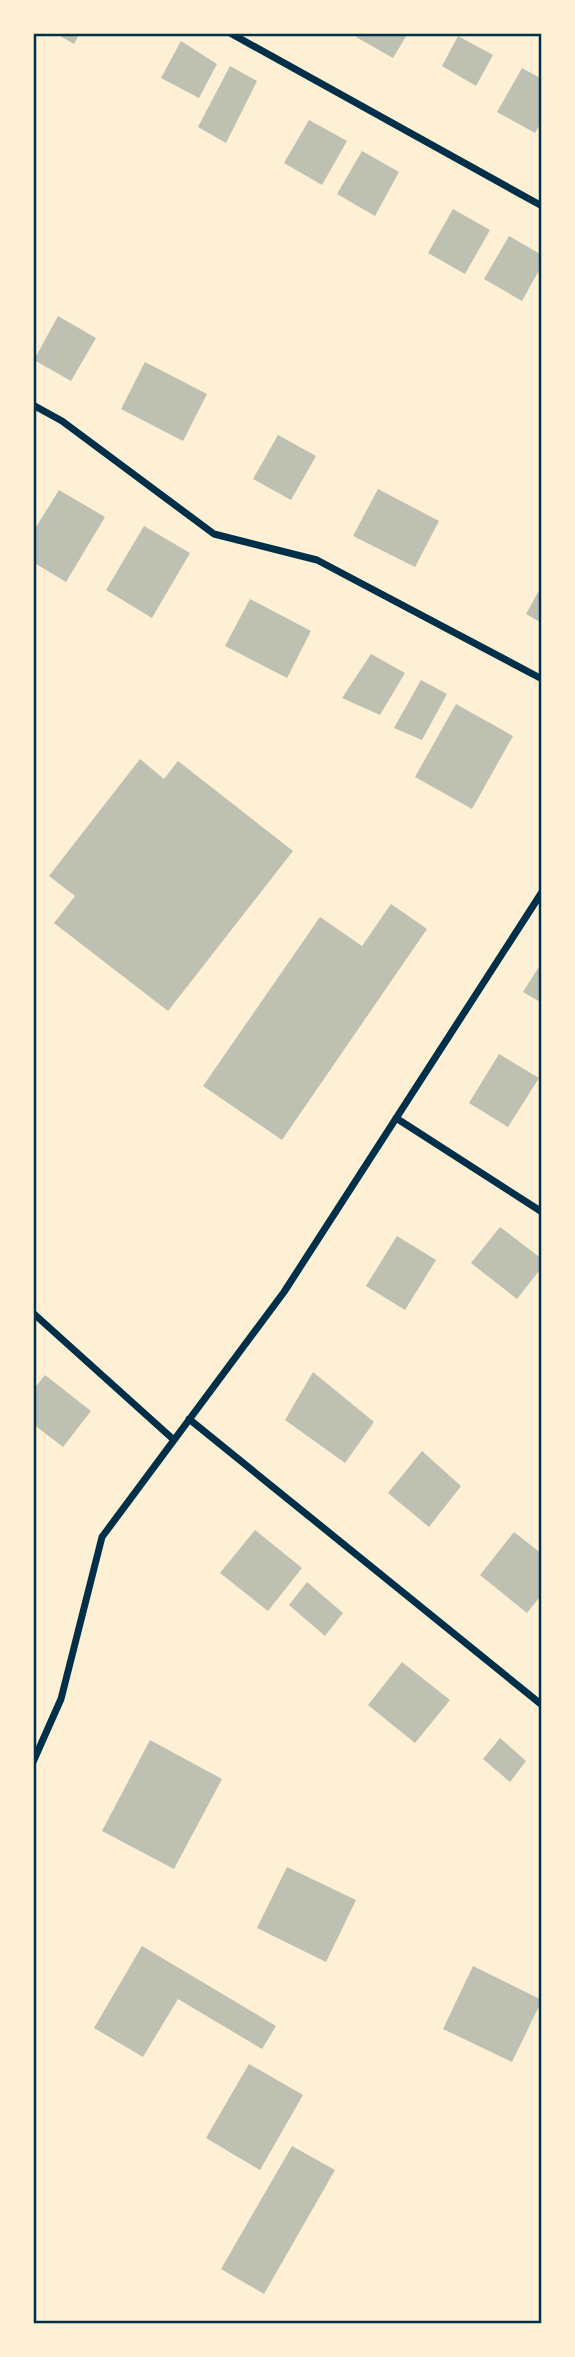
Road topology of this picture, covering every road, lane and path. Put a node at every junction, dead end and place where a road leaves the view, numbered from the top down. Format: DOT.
graph roads {
  1 [pos="230,33"];
  2 [pos="542,206"];
  3 [pos="33,405"];
  4 [pos="542,679"];
  5 [pos="542,892"];
  6 [pos="396,1118"];
  7 [pos="542,1212"];
  8 [pos="33,1313"];
  9 [pos="189,1419"];
  10 [pos="174,1440"];
  11 [pos="542,1705"];
  12 [pos="33,1762"];
  1 -- 2 [label="street"];
  3 -- 4 [label="street"];
  5 -- 6 [label="street"];
  6 -- 7 [label="street"];
  6 -- 9 [label="street"];
  8 -- 10 [label="street"];
  9 -- 10 [label="street"];
  9 -- 11 [label="street"];
  10 -- 12 [label="street"];
}
